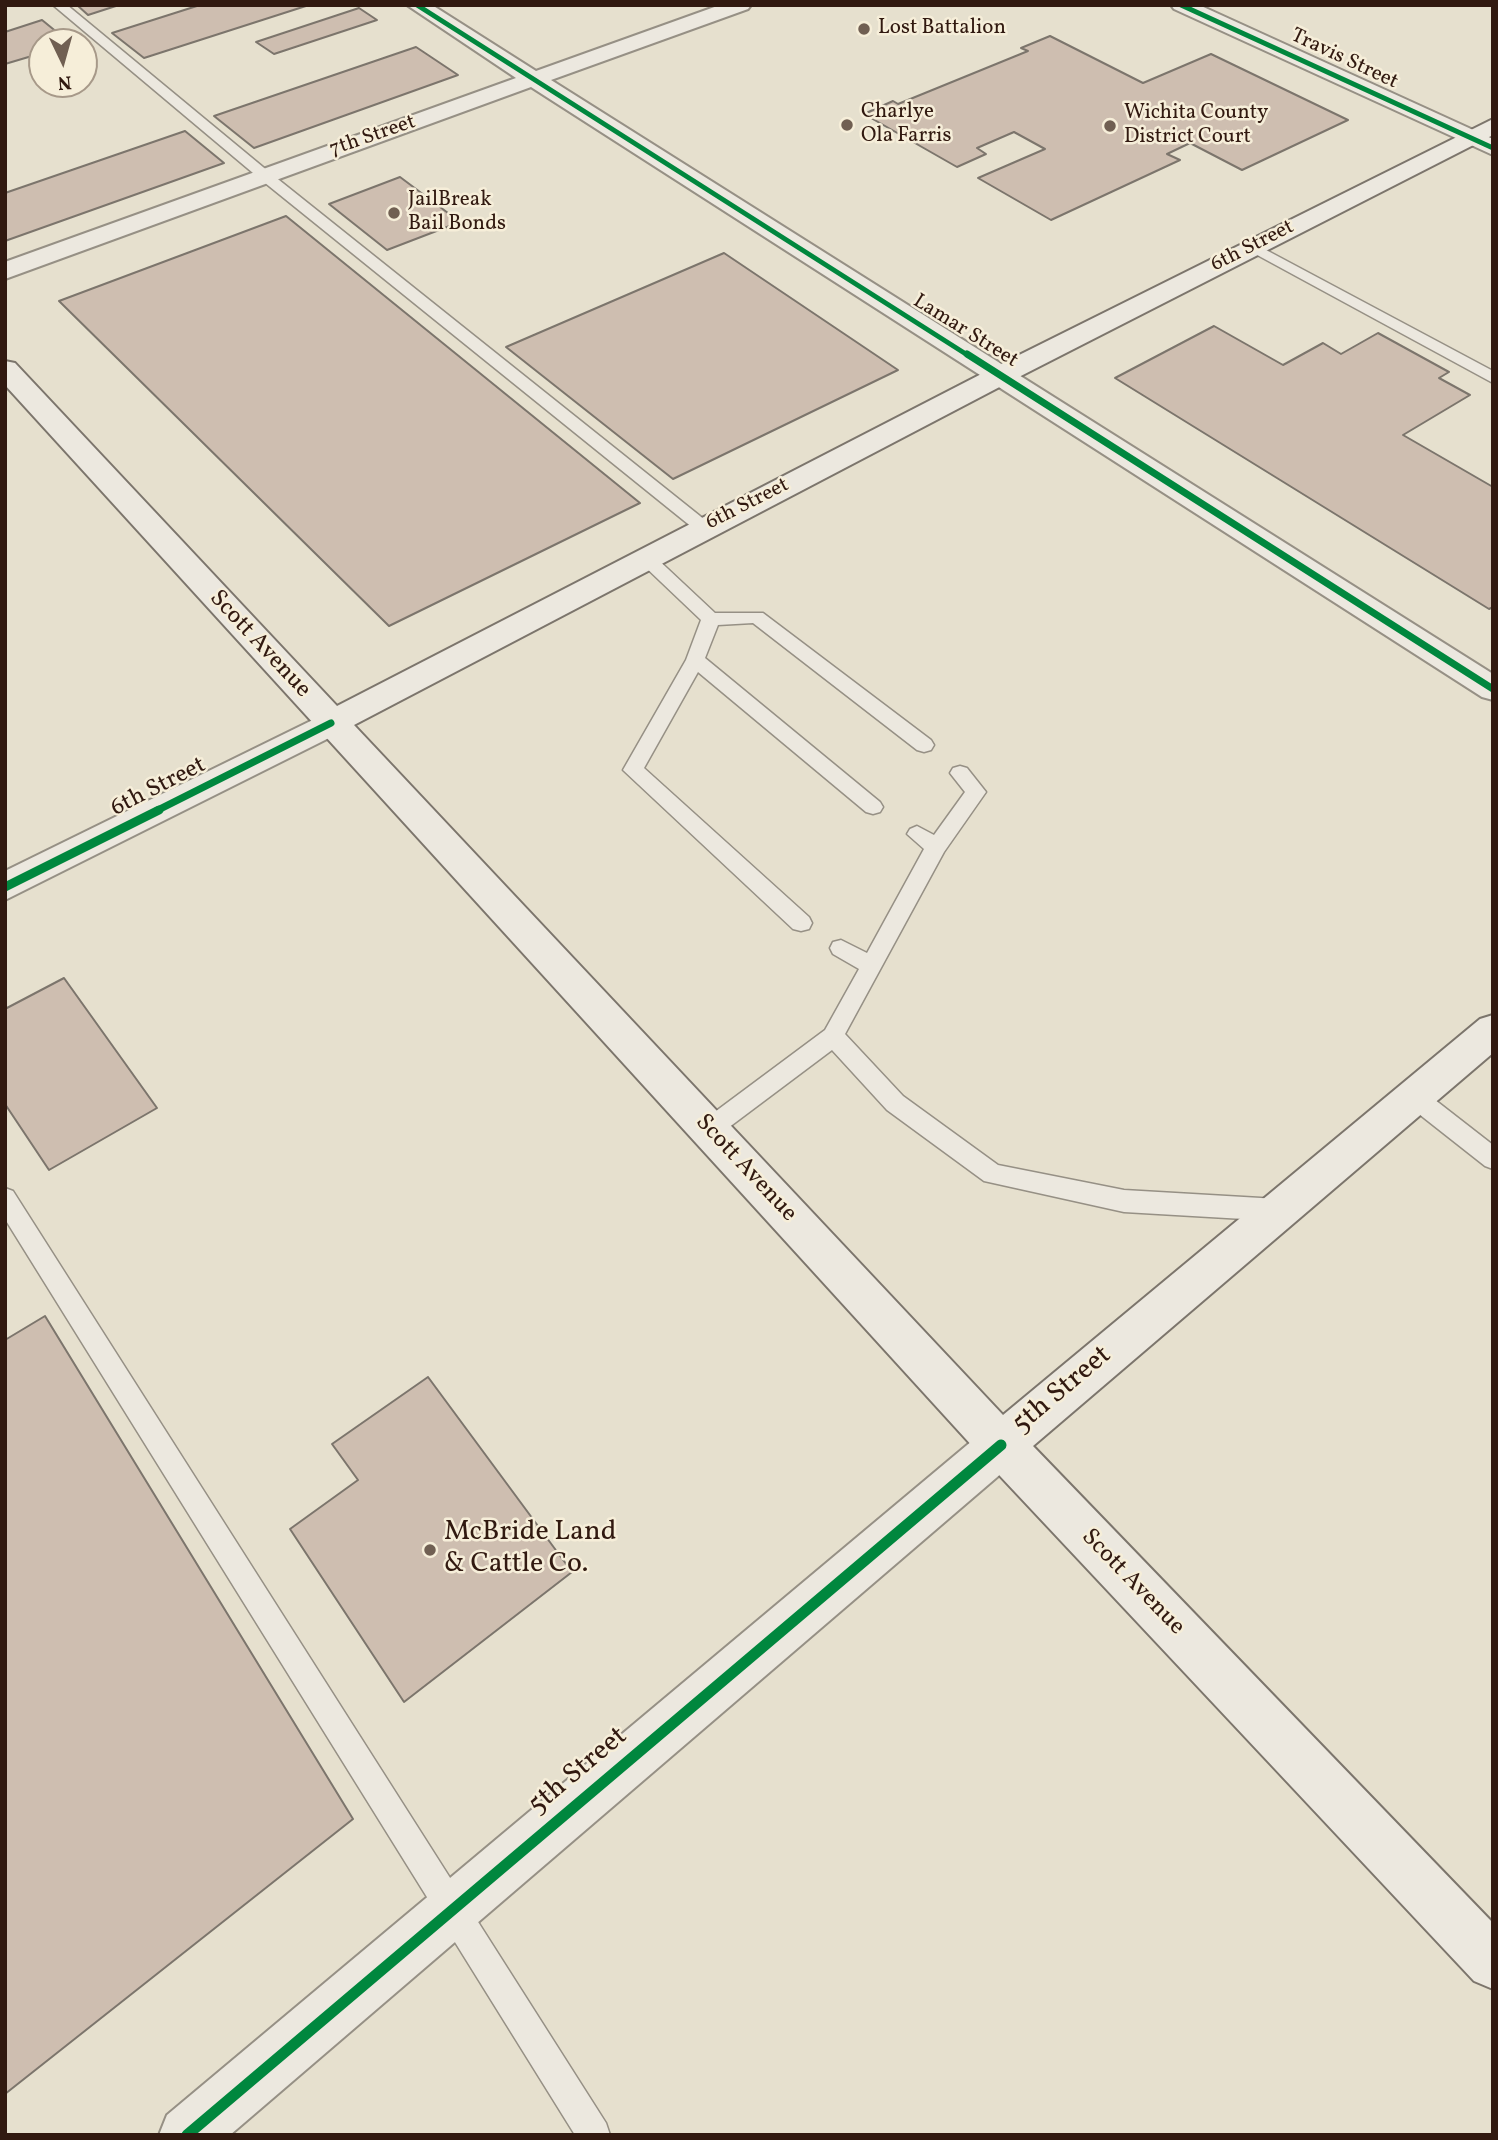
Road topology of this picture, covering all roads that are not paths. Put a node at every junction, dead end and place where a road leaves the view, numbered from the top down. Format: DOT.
graph roads {
  1 [pos="59,5"];
  2 [pos="418,5"];
  3 [pos="741,5"];
  4 [pos="1181,5"];
  5 [pos="534,80"];
  6 [pos="1485,137"];
  7 [pos="264,175"];
  8 [pos="1253,247"];
  9 [pos="5,271"];
  10 [pos="5,369"];
  11 [pos="1001,375"];
  12 [pos="1493,377"];
  13 [pos="704,528"];
  14 [pos="646,558"];
  15 [pos="711,619"];
  16 [pos="695,660"];
  17 [pos="1493,689"];
  18 [pos="331,723"];
  19 [pos="923,745"];
  20 [pos="960,774"];
  21 [pos="873,807"];
  22 [pos="917,834"];
  23 [pos="936,846"];
  24 [pos="5,887"];
  25 [pos="801,923"];
  26 [pos="841,948"];
  27 [pos="870,965"];
  28 [pos="1493,1030"];
  29 [pos="833,1035"];
  30 [pos="1413,1096"];
  31 [pos="708,1130"];
  32 [pos="1493,1159"];
  33 [pos="5,1198"];
  34 [pos="1278,1210"];
  35 [pos="1001,1445"];
  36 [pos="452,1909"];
  37 [pos="1493,1962"];
  38 [pos="187,2135"];
  39 [pos="594,2135"];
  1 -- 7 [label="lane"];
  2 -- 5 [label="street, Lamar Street"];
  3 -- 5 [label="street, 7th Street"];
  4 -- 6 [label="street, Travis Street"];
  5 -- 7 [label="street, 7th Street"];
  5 -- 11 [label="street, Lamar Street"];
  6 -- 8 [label="street, 6th Street"];
  7 -- 9 [label="street, 7th Street"];
  7 -- 13 [label="lane"];
  8 -- 11 [label="street, 6th Street"];
  8 -- 12 [label="lane"];
  10 -- 18 [label="street, Scott Avenue"];
  11 -- 13 [label="street, 6th Street"];
  11 -- 17 [label="street, Lamar Street"];
  13 -- 14 [label="street, 6th Street"];
  14 -- 15 [label="lane"];
  14 -- 18 [label="street, 6th Street"];
  15 -- 16 [label="lane"];
  15 -- 19 [label="lane"];
  16 -- 21 [label="lane"];
  16 -- 25 [label="lane"];
  18 -- 24 [label="street, 6th Street"];
  18 -- 31 [label="street, Scott Avenue"];
  20 -- 23 [label="lane"];
  22 -- 23 [label="lane"];
  23 -- 27 [label="lane"];
  26 -- 27 [label="lane"];
  27 -- 29 [label="lane"];
  28 -- 30 [label="street, 5th Street"];
  29 -- 31 [label="lane"];
  29 -- 34 [label="lane"];
  30 -- 32 [label="lane"];
  30 -- 34 [label="street, 5th Street"];
  31 -- 35 [label="street, Scott Avenue"];
  33 -- 36 [label="lane"];
  34 -- 35 [label="street, 5th Street"];
  35 -- 36 [label="street, 5th Street"];
  35 -- 37 [label="street, Scott Avenue"];
  36 -- 38 [label="street, 5th Street"];
  36 -- 39 [label="lane"];
}
